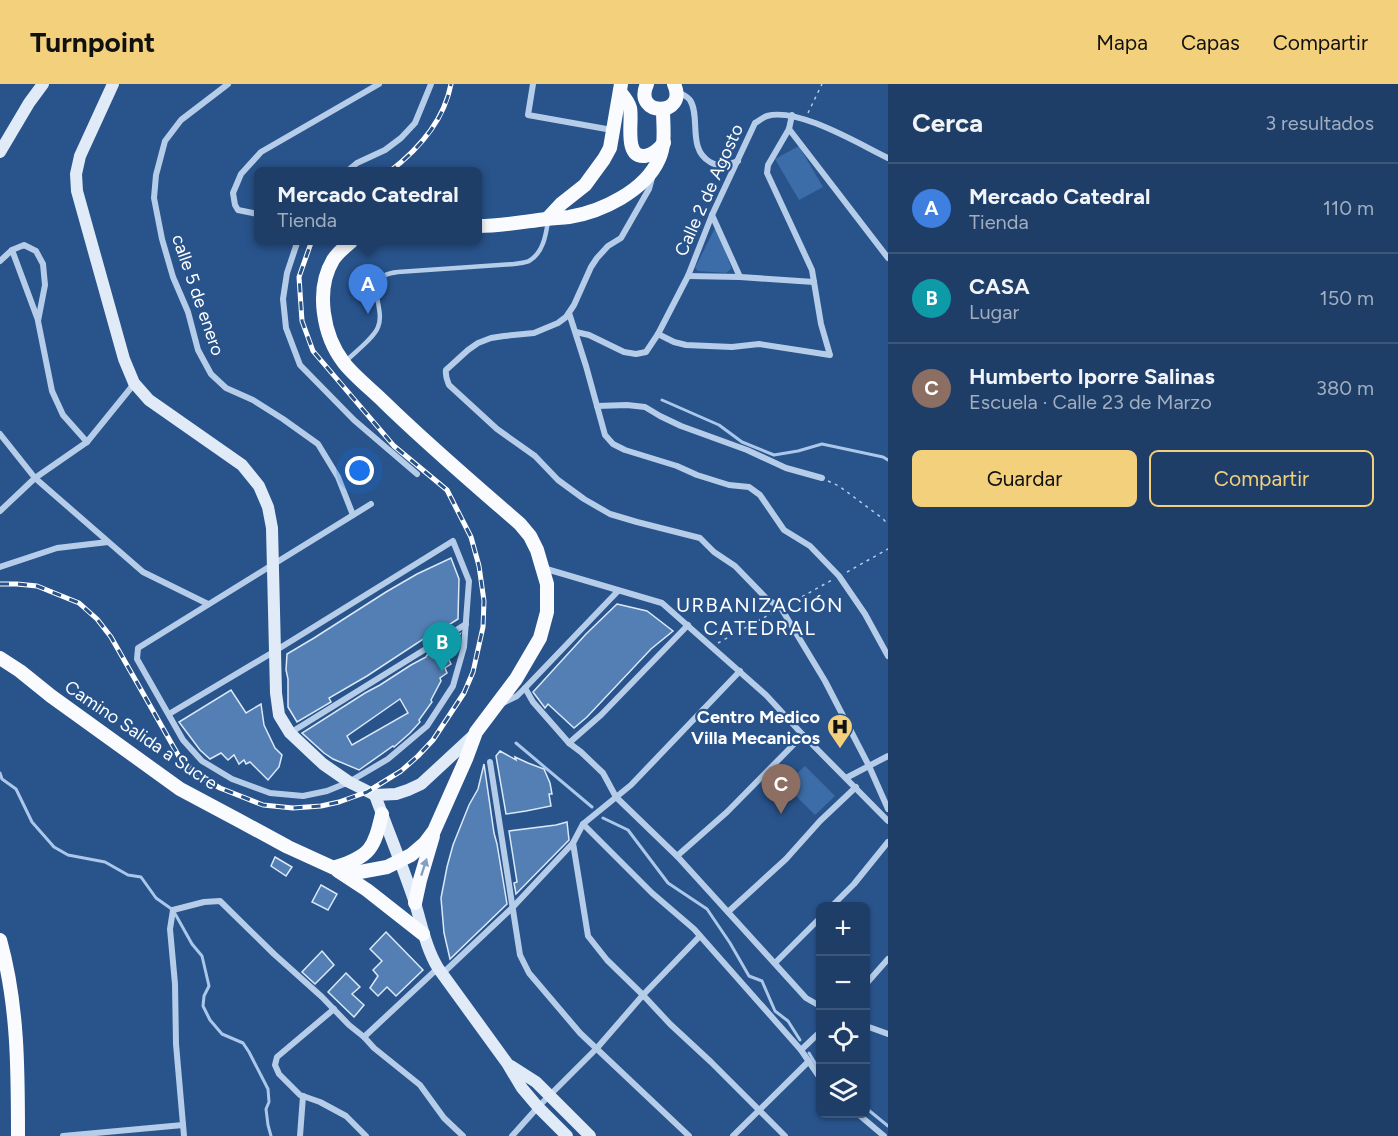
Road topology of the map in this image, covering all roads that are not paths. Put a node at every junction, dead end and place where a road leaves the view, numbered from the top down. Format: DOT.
graph roads {
  1 [pos="43,84"];
  2 [pos="113,84"];
  3 [pos="228,84"];
  4 [pos="379,84"];
  5 [pos="431,84"];
  6 [pos="534,84"];
  7 [pos="647,84"];
  8 [pos="620,88"];
  9 [pos="676,88"];
  10 [pos="663,109"];
  11 [pos="792,115"];
  12 [pos="789,129"];
  13 [pos="613,130"];
  14 [pos="664,143"];
  15 [pos="0,152"];
  16 [pos="888,158"];
  17 [pos="658,161"];
  18 [pos="738,161"];
  19 [pos="352,167"];
  20 [pos="254,213"];
  21 [pos="712,215"];
  22 [pos="548,218"];
  23 [pos="482,226"];
  24 [pos="295,245"];
  25 [pos="347,245"];
  26 [pos="12,250"];
  27 [pos="888,258"];
  28 [pos="0,261"];
  29 [pos="688,276"];
  30 [pos="740,277"];
  31 [pos="814,282"];
  32 [pos="569,314"];
  33 [pos="38,321"];
  34 [pos="576,332"];
  35 [pos="658,334"];
  36 [pos="344,363"];
  37 [pos="134,383"];
  38 [pos="597,406"];
  39 [pos="0,434"];
  40 [pos="87,442"];
  41 [pos="417,474"];
  42 [pos="34,478"];
  43 [pos="822,478"];
  44 [pos="371,504"];
  45 [pos="0,511"];
  46 [pos="353,515"];
  47 [pos="108,542"];
  48 [pos="273,564"];
  49 [pos="0,567"];
  50 [pos="542,568"];
  51 [pos="618,591"];
  52 [pos="208,604"];
  53 [pos="466,624"];
  54 [pos="688,625"];
  55 [pos="275,651"];
  56 [pos="888,656"];
  57 [pos="0,658"];
  58 [pos="740,671"];
  59 [pos="525,688"];
  60 [pos="496,706"];
  61 [pos="169,714"];
  62 [pos="476,732"];
  63 [pos="290,733"];
  64 [pos="803,735"];
  65 [pos="569,743"];
  66 [pos="888,756"];
  67 [pos="490,762"];
  68 [pos="869,766"];
  69 [pos="846,778"];
  70 [pos="349,782"];
  71 [pos="856,787"];
  72 [pos="375,795"];
  73 [pos="616,797"];
  74 [pos="888,809"];
  75 [pos="382,814"];
  76 [pos="888,821"];
  77 [pos="583,824"];
  78 [pos="434,831"];
  79 [pos="888,842"];
  80 [pos="573,843"];
  81 [pos="677,856"];
  82 [pos="400,862"];
  83 [pos="334,867"];
  84 [pos="836,902"];
  85 [pos="415,903"];
  86 [pos="512,908"];
  87 [pos="728,912"];
  88 [pos="816,922"];
  89 [pos="423,934"];
  90 [pos="700,936"];
  91 [pos="0,940"];
  92 [pos="888,959"];
  93 [pos="775,963"];
  94 [pos="440,971"];
  95 [pos="870,979"];
  96 [pos="643,995"];
  97 [pos="816,1004"];
  98 [pos="334,1009"];
  99 [pos="870,1027"];
  100 [pos="888,1034"];
  101 [pos="816,1036"];
  102 [pos="364,1037"];
  103 [pos="597,1048"];
  104 [pos="801,1050"];
  105 [pos="809,1061"];
  106 [pos="507,1064"];
  107 [pos="816,1072"];
  108 [pos="550,1095"];
  109 [pos="303,1096"];
  110 [pos="538,1107"];
  111 [pos="759,1110"];
  112 [pos="864,1118"];
  113 [pos="183,1125"];
  114 [pos="18,1136"];
  115 [pos="65,1136"];
  116 [pos="184,1136"];
  117 [pos="300,1136"];
  118 [pos="366,1136"];
  119 [pos="463,1136"];
  120 [pos="512,1136"];
  121 [pos="567,1136"];
  122 [pos="591,1136"];
  123 [pos="689,1136"];
  124 [pos="733,1136"];
  125 [pos="785,1136"];
  126 [pos="884,1136"];
  1 -- 15 [label="main road"];
  2 -- 37 [label="main road"];
  3 -- 46 [label="street, calle 5 de enero"];
  4 -- 20 [label="street"];
  5 -- 19 [label="street"];
  6 -- 13 [label="street"];
  7 -- 10 [label="main road"];
  8 -- 13 [label="main road"];
  8 -- 14 [label="main road"];
  9 -- 10 [label="main road"];
  9 -- 18 [label="street"];
  10 -- 14 [label="main road"];
  11 -- 12 [label="street"];
  11 -- 16 [label="street, Calle 2 de Agosto"];
  11 -- 18 [label="street, Calle 2 de Agosto"];
  12 -- 27 [label="street"];
  12 -- 31 [label="street"];
  13 -- 22 [label="main road"];
  14 -- 17 [label="main road"];
  17 -- 22 [label="main road"];
  17 -- 32 [label="street"];
  18 -- 21 [label="street, Calle 2 de Agosto"];
  21 -- 29 [label="street, Calle 2 de Agosto"];
  21 -- 30 [label="street"];
  22 -- 23 [label="main road"];
  22 -- 36 [label="lane"];
  24 -- 41 [label="street"];
  25 -- 36 [label="main road"];
  26 -- 28 [label="street"];
  26 -- 33 [label="street"];
  26 -- 33 [label="street"];
  29 -- 30 [label="street"];
  29 -- 35 [label="street, Calle 2 de Agosto"];
  30 -- 31 [label="street"];
  31 -- 35 [label="street"];
  32 -- 34 [label="street"];
  32 -- 68 [label="street"];
  33 -- 40 [label="street"];
  34 -- 35 [label="street, Calle 2 de Agosto"];
  34 -- 38 [label="street"];
  36 -- 50 [label="main road"];
  37 -- 40 [label="street"];
  37 -- 48 [label="main road"];
  38 -- 43 [label="street"];
  38 -- 56 [label="street"];
  39 -- 42 [label="street"];
  40 -- 42 [label="street"];
  42 -- 45 [label="street"];
  42 -- 47 [label="street"];
  44 -- 46 [label="street"];
  46 -- 48 [label="street"];
  47 -- 49 [label="street"];
  47 -- 52 [label="street"];
  48 -- 52 [label="street"];
  48 -- 55 [label="main road"];
  50 -- 51 [label="street"];
  50 -- 60 [label="main road"];
  51 -- 54 [label="street"];
  51 -- 59 [label="street"];
  52 -- 61 [label="street"];
  53 -- 55 [label="street"];
  53 -- 63 [label="street"];
  53 -- 70 [label="street"];
  54 -- 58 [label="street"];
  54 -- 65 [label="street"];
  55 -- 61 [label="street"];
  55 -- 63 [label="main road"];
  57 -- 83 [label="main road, Camino Salida a Sucre"];
  58 -- 64 [label="street"];
  58 -- 73 [label="street"];
  59 -- 60 [label="street"];
  59 -- 65 [label="street"];
  60 -- 62 [label="main road"];
  61 -- 70 [label="street"];
  62 -- 72 [label="main road"];
  62 -- 78 [label="main road"];
  63 -- 70 [label="main road"];
  64 -- 69 [label="street"];
  64 -- 81 [label="street"];
  65 -- 73 [label="street"];
  66 -- 68 [label="street"];
  67 -- 86 [label="street"];
  68 -- 69 [label="street"];
  68 -- 74 [label="street"];
  69 -- 71 [label="street"];
  70 -- 72 [label="main road"];
  71 -- 76 [label="street"];
  71 -- 87 [label="street"];
  72 -- 75 [label="main road"];
  73 -- 77 [label="street"];
  73 -- 81 [label="street"];
  75 -- 82 [label="main road"];
  75 -- 83 [label="main road"];
  77 -- 80 [label="street"];
  77 -- 90 [label="street"];
  78 -- 82 [label="main road"];
  85 -- 78 [label="main road, one-way"];
  79 -- 84 [label="street"];
  80 -- 86 [label="street"];
  80 -- 96 [label="street"];
  81 -- 87 [label="street"];
  82 -- 83 [label="main road, Camino Salida a Sucre"];
  82 -- 85 [label="main road"];
  83 -- 89 [label="main road"];
  85 -- 89 [label="main road"];
  86 -- 94 [label="street"];
  86 -- 103 [label="street"];
  87 -- 93 [label="street"];
  88 -- 93 [label="street"];
  89 -- 94 [label="main road"];
  90 -- 96 [label="street"];
  90 -- 104 [label="street"];
  91 -- 114 [label="main road"];
  92 -- 95 [label="street"];
  93 -- 97 [label="street"];
  94 -- 102 [label="street"];
  94 -- 106 [label="main road"];
  96 -- 103 [label="street"];
  96 -- 111 [label="street"];
  98 -- 102 [label="street"];
  98 -- 109 [label="street"];
  98 -- 113 [label="street"];
  99 -- 100 [label="street"];
  101 -- 104 [label="street"];
  102 -- 119 [label="street"];
  103 -- 108 [label="street"];
  103 -- 123 [label="street"];
  104 -- 105 [label="street"];
  105 -- 107 [label="street"];
  105 -- 111 [label="street"];
  106 -- 108 [label="main road"];
  106 -- 110 [label="main road"];
  108 -- 110 [label="street"];
  108 -- 122 [label="main road"];
  109 -- 117 [label="street"];
  109 -- 118 [label="street"];
  110 -- 120 [label="street"];
  110 -- 121 [label="main road"];
  111 -- 124 [label="street"];
  111 -- 125 [label="street"];
  112 -- 126 [label="street"];
  113 -- 115 [label="street"];
  113 -- 116 [label="street"];
}
